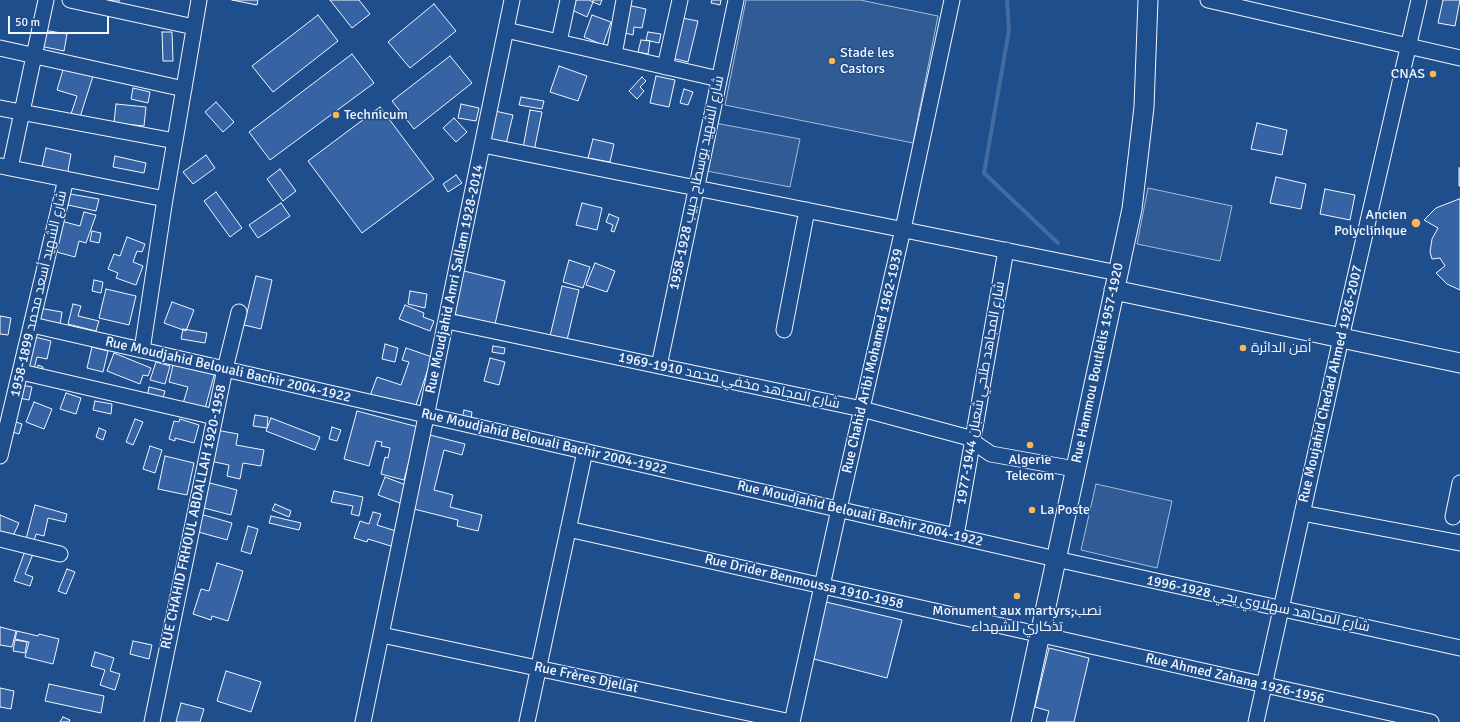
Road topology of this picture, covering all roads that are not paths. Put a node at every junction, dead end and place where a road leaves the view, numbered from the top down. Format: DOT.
graph roads {
  1 [pos="46,0"];
  2 [pos="70,0"];
  3 [pos="199,0"];
  4 [pos="512,0"];
  5 [pos="568,0"];
  6 [pos="624,0"];
  7 [pos="680,0"];
  8 [pos="736,0"];
  9 [pos="952,0"];
  10 [pos="1148,0"];
  11 [pos="1208,0"];
  12 [pos="1419,0"];
  13 [pos="194,27"];
  14 [pos="506,30"];
  15 [pos="559,42"];
  16 [pos="1408,46"];
  17 [pos="0,48"];
  18 [pos="33,55"];
  19 [pos="614,55"];
  20 [pos="1460,58"];
  21 [pos="665,67"];
  22 [pos="719,80"];
  23 [pos="184,89"];
  24 [pos="0,108"];
  25 [pos="21,113"];
  26 [pos="175,141"];
  27 [pos="483,145"];
  28 [pos="5,167"];
  29 [pos="66,179"];
  30 [pos="696,188"];
  31 [pos="165,199"];
  32 [pos="807,210"];
  33 [pos="903,229"];
  34 [pos="1006,250"];
  35 [pos="1116,282"];
  36 [pos="239,312"];
  37 [pos="447,321"];
  38 [pos="32,325"];
  39 [pos="784,330"];
  40 [pos="1341,338"];
  41 [pos="142,350"];
  42 [pos="1460,363"];
  43 [pos="659,366"];
  44 [pos="225,369"];
  45 [pos="21,372"];
  46 [pos="862,409"];
  47 [pos="428,415"];
  48 [pos="215,417"];
  49 [pos="972,441"];
  50 [pos="585,451"];
  51 [pos="0,456"];
  52 [pos="1075,469"];
  53 [pos="1460,483"];
  54 [pos="839,509"];
  55 [pos="1302,513"];
  56 [pos="1453,517"];
  57 [pos="568,529"];
  58 [pos="956,536"];
  59 [pos="0,539"];
  60 [pos="1460,543"];
  61 [pos="60,554"];
  62 [pos="1056,559"];
  63 [pos="822,586"];
  64 [pos="1281,609"];
  65 [pos="382,635"];
  66 [pos="1039,635"];
  67 [pos="1460,648"];
  68 [pos="539,668"];
  69 [pos="1264,685"];
  70 [pos="152,722"];
  71 [pos="363,722"];
  72 [pos="527,722"];
  73 [pos="792,722"];
  74 [pos="1021,722"];
  75 [pos="1256,722"];
  76 [pos="1431,722"];
  1 -- 18 [label="street"];
  2 -- 13 [label="street"];
  3 -- 13 [label="street"];
  4 -- 14 [label="street, Rue Moudjahid Amri Sallam 1928-2014"];
  5 -- 15 [label="street"];
  6 -- 19 [label="street"];
  7 -- 21 [label="street"];
  8 -- 22 [label="street, شارع الشهيد بوسطاح حبيب 1928-1958"];
  9 -- 33 [label="street, Rue Chahid Aribi Mohamed 1962-1939"];
  10 -- 35 [label="main road, Rue Hammou Boutlelis 1957-1920"];
  11 -- 16 [label="street"];
  12 -- 16 [label="street, Rue Moujahid Chedad Ahmed 1926-2007"];
  13 -- 23 [label="street"];
  14 -- 15 [label="street"];
  14 -- 27 [label="street, Rue Moudjahid Amri Sallam 1928-2014"];
  15 -- 19 [label="street"];
  16 -- 20 [label="street"];
  16 -- 40 [label="street, Rue Moujahid Chedad Ahmed 1926-2007"];
  17 -- 18 [label="street"];
  18 -- 23 [label="street"];
  18 -- 25 [label="street"];
  19 -- 21 [label="street"];
  21 -- 22 [label="street"];
  22 -- 30 [label="street, شارع الشهيد بوسطاح حبيب 1928-1958"];
  23 -- 26 [label="street"];
  24 -- 25 [label="street"];
  25 -- 26 [label="street"];
  25 -- 28 [label="street"];
  26 -- 31 [label="street"];
  27 -- 30 [label="street"];
  27 -- 37 [label="street, Rue Moudjahid Amri Sallam 1928-2014"];
  28 -- 29 [label="street"];
  29 -- 31 [label="street"];
  29 -- 38 [label="street, شارع الشهيد أسعد محمد 1899-1958"];
  30 -- 32 [label="street"];
  30 -- 43 [label="street, شارع الشهيد بوسطاح حبيب 1928-1958"];
  31 -- 41 [label="street"];
  32 -- 33 [label="street"];
  32 -- 39 [label="street"];
  33 -- 34 [label="street"];
  33 -- 46 [label="street, Rue Chahid Aribi Mohamed 1962-1939"];
  34 -- 35 [label="street"];
  34 -- 49 [label="street, شارع المجاهد طلحي شعبان 1944-1977"];
  35 -- 40 [label="main road"];
  35 -- 52 [label="main road, Rue Hammou Boutlelis 1957-1920"];
  36 -- 44 [label="street, RUE CHAHID FRHOUL ABDALLAH 1920-1958"];
  37 -- 43 [label="street, شارع المجاهد مخفي محمد 1910-1969"];
  37 -- 47 [label="street, Rue Moudjahid Amri Sallam 1928-2014"];
  38 -- 41 [label="street, Rue Moudjahid Belouali Bachir 2004-1922"];
  38 -- 45 [label="street, شارع الشهيد أسعد محمد 1899-1958"];
  40 -- 42 [label="main road"];
  40 -- 55 [label="street, Rue Moujahid Chedad Ahmed 1926-2007"];
  41 -- 44 [label="street, Rue Moudjahid Belouali Bachir 2004-1922"];
  43 -- 46 [label="street, شارع المجاهد مخفي محمد 1910-1969"];
  44 -- 47 [label="street, Rue Moudjahid Belouali Bachir 2004-1922"];
  44 -- 48 [label="street, RUE CHAHID FRHOUL ABDALLAH 1920-1958"];
  45 -- 48 [label="street"];
  45 -- 51 [label="street, شارع الشهيد أسعد محمد 1899-1958"];
  46 -- 49 [label="street, شارع المجاهد مخفي محمد 1910-1969"];
  46 -- 54 [label="street, Rue Chahid Aribi Mohamed 1962-1939"];
  47 -- 50 [label="street, Rue Moudjahid Belouali Bachir 2004-1922"];
  47 -- 65 [label="street, Rue Moudjahid Amri Sallam 1928-2014"];
  48 -- 70 [label="street, RUE CHAHID FRHOUL ABDALLAH 1920-1958"];
  49 -- 52 [label="street, شارع المجاهد مخفي محمد 1910-1969"];
  49 -- 58 [label="street, شارع المجاهد طلحي شعبان 1944-1977"];
  50 -- 54 [label="street, Rue Moudjahid Belouali Bachir 2004-1922"];
  50 -- 57 [label="street"];
  52 -- 62 [label="main road, Rue Hammou Boutlelis 1957-1920"];
  53 -- 56 [label="street"];
  54 -- 58 [label="street, Rue Moudjahid Belouali Bachir 2004-1922"];
  54 -- 63 [label="street, Rue Chahid Aribi Mohamed 1962-1939"];
  55 -- 60 [label="street"];
  55 -- 64 [label="street, Rue Moujahid Chedad Ahmed 1926-2007"];
  57 -- 63 [label="street, Rue Drider Benmoussa 1910-1958"];
  57 -- 68 [label="street"];
  58 -- 62 [label="street, Rue Moudjahid Belouali Bachir 2004-1922"];
  59 -- 61 [label="street"];
  62 -- 64 [label="street, شارع المجاهد سهلاوي يحي 1928-1996"];
  62 -- 66 [label="main road, Rue Hammou Boutlelis 1957-1920"];
  63 -- 66 [label="street, Rue Drider Benmoussa 1910-1958"];
  63 -- 73 [label="street, Rue Chahid Aribi Mohamed 1962-1939"];
  64 -- 67 [label="street, شارع المجاهد سهلاوي يحي 1928-1996"];
  64 -- 69 [label="street, Rue Moujahid Chedad Ahmed 1926-2007"];
  65 -- 68 [label="street, Rue Frères Djellat"];
  65 -- 71 [label="street, Rue Moudjahid Amri Sallam 1928-2014"];
  66 -- 69 [label="street, Rue Ahmed Zahana 1926-1956"];
  66 -- 74 [label="main road, Rue Hammou Boutlelis 1957-1920"];
  68 -- 72 [label="street"];
  68 -- 73 [label="street, Rue Frères Djellat"];
  69 -- 75 [label="street, Rue Moujahid Chedad Ahmed 1926-2007"];
  69 -- 76 [label="street, Rue Ahmed Zahana 1926-1956"];
}
